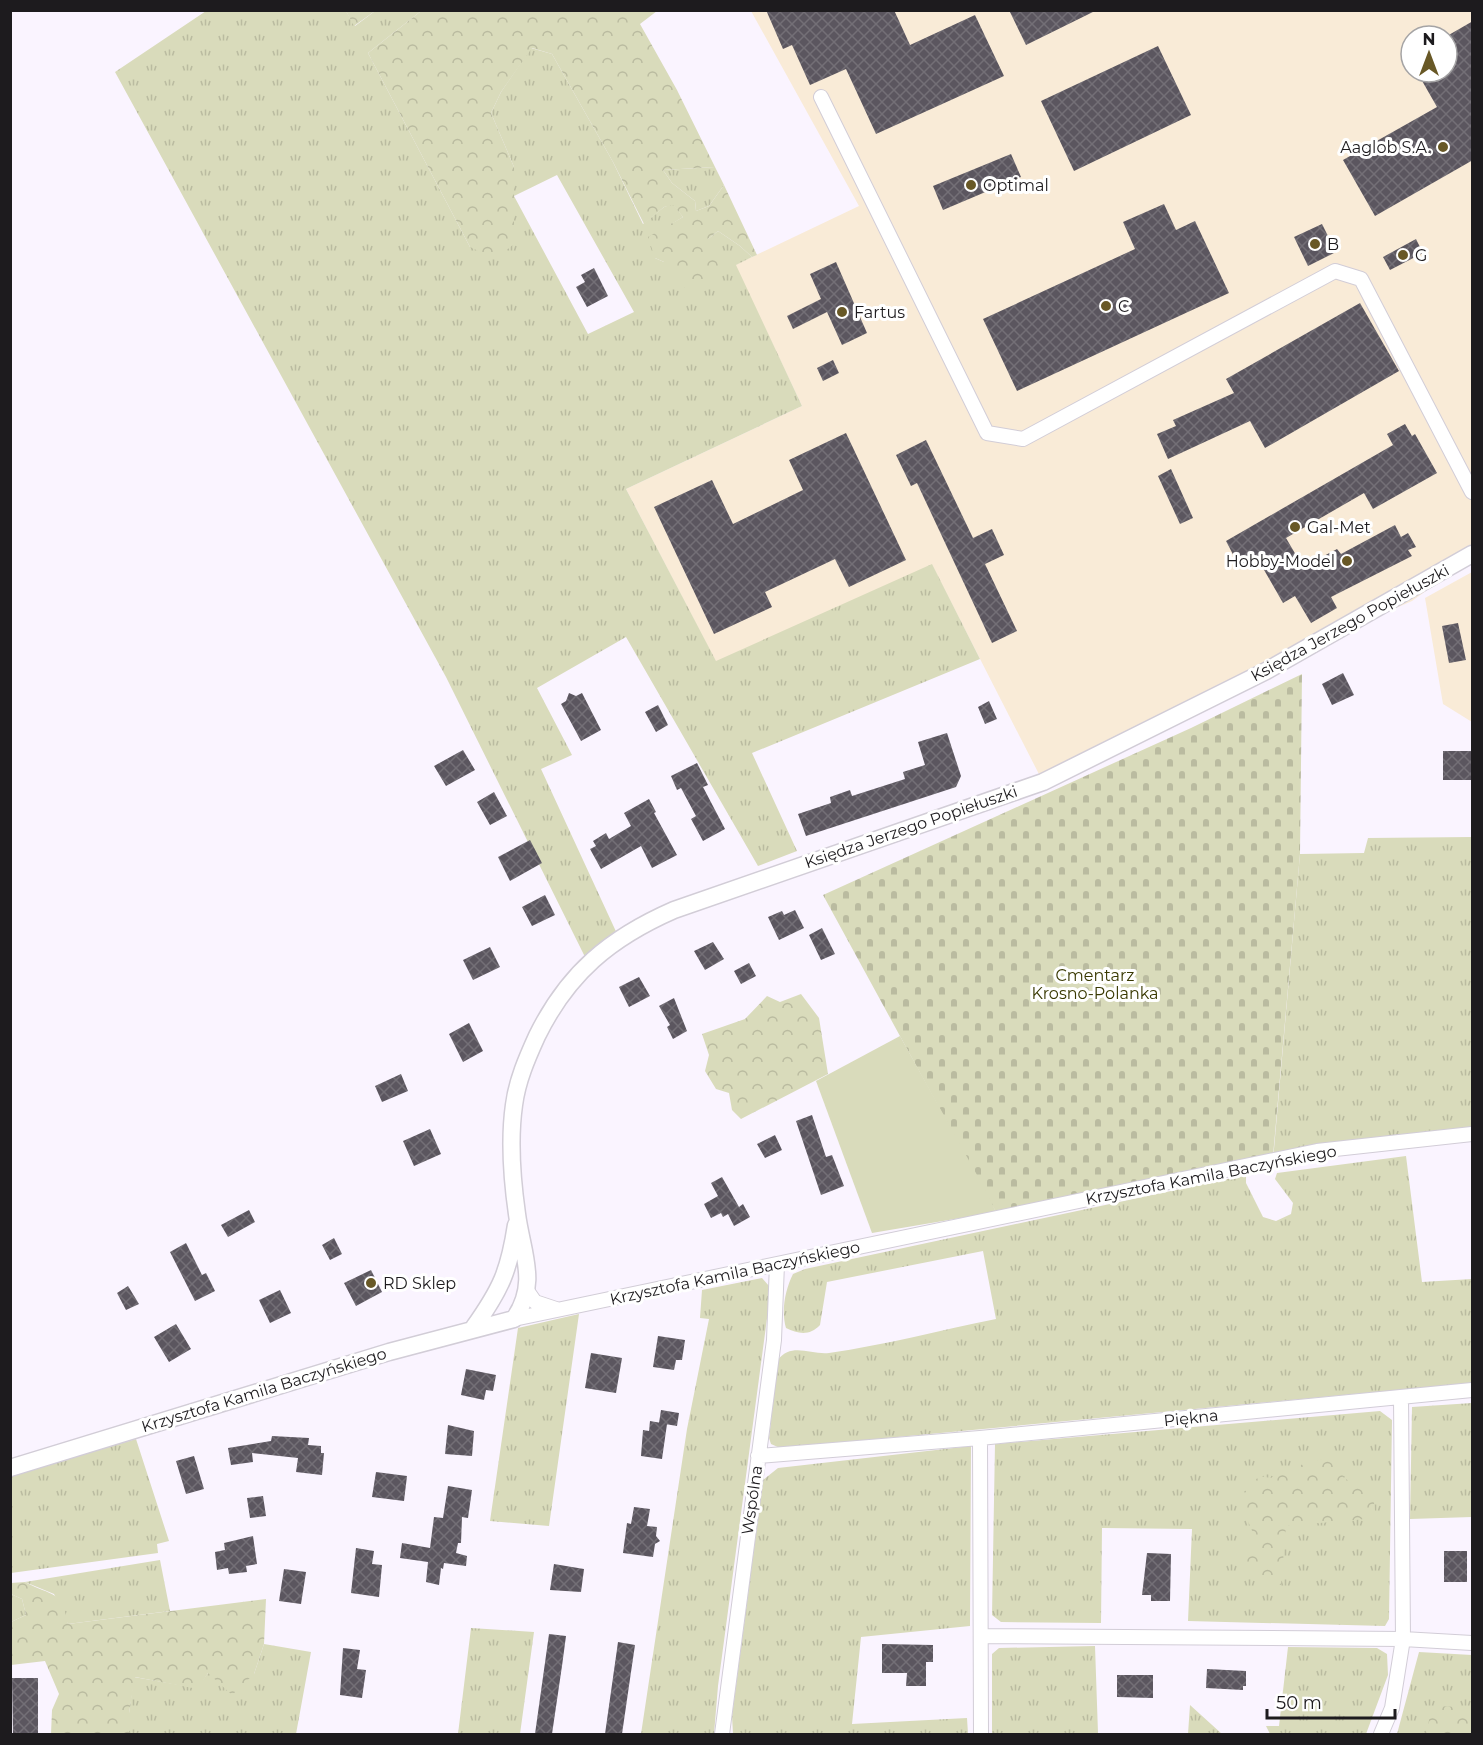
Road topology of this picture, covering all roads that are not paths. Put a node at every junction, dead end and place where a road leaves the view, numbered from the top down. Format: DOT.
graph roads {
  1 [pos="821,97"];
  2 [pos="1473,492"];
  3 [pos="1473,554"];
  4 [pos="1473,1134"];
  5 [pos="517,1216"];
  6 [pos="777,1264"];
  7 [pos="504,1279"];
  8 [pos="528,1292"];
  9 [pos="558,1310"];
  10 [pos="513,1319"];
  11 [pos="474,1327"];
  12 [pos="1473,1390"];
  13 [pos="1401,1397"];
  14 [pos="981,1438"];
  15 [pos="758,1456"];
  16 [pos="10,1468"];
  17 [pos="981,1636"];
  18 [pos="1403,1639"];
  19 [pos="1473,1643"];
  20 [pos="722,1734"];
  21 [pos="981,1734"];
  22 [pos="1382,1734"];
  1 -- 2 [label="street"];
  3 -- 5 [label="street, Księdza Jerzego Popiełuszki"];
  4 -- 6 [label="street, Krzysztofa Kamila Baczyńskiego"];
  5 -- 7 [label="street, Księdza Jerzego Popiełuszki"];
  5 -- 8 [label="street, Księdza Jerzego Popiełuszki"];
  6 -- 9 [label="street, Krzysztofa Kamila Baczyńskiego"];
  6 -- 15 [label="street, Wspólna"];
  7 -- 10 [label="street"];
  7 -- 11 [label="street, Księdza Jerzego Popiełuszki"];
  8 -- 9 [label="street"];
  8 -- 10 [label="street"];
  9 -- 10 [label="street, Krzysztofa Kamila Baczyńskiego"];
  10 -- 11 [label="street, Krzysztofa Kamila Baczyńskiego"];
  11 -- 16 [label="street, Krzysztofa Kamila Baczyńskiego"];
  12 -- 13 [label="street, Piękna"];
  13 -- 14 [label="street, Piękna"];
  13 -- 18 [label="street"];
  14 -- 15 [label="street, Piękna"];
  14 -- 17 [label="street"];
  15 -- 20 [label="street, Wspólna"];
  17 -- 18 [label="street"];
  17 -- 21 [label="street"];
  18 -- 19 [label="street"];
  18 -- 22 [label="street"];
}
